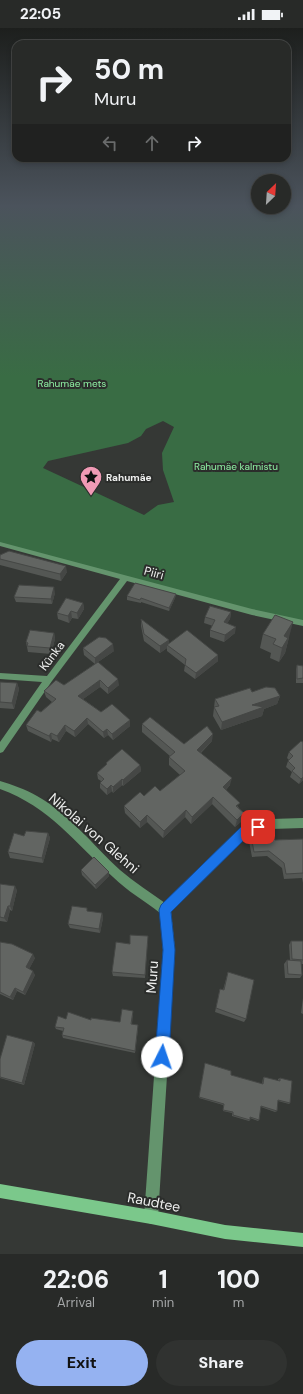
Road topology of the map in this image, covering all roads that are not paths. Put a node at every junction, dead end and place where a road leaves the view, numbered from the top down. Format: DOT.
graph roads {
  1 [pos="0,544"];
  2 [pos="125,578"];
  3 [pos="303,623"];
  4 [pos="0,676"];
  5 [pos="49,679"];
  6 [pos="0,749"];
  7 [pos="0,785"];
  8 [pos="303,824"];
  9 [pos="165,910"];
  10 [pos="0,1191"];
  11 [pos="151,1217"];
  12 [pos="303,1240"];
  1 -- 2 [label="street, Piiri"];
  2 -- 3 [label="street, Piiri"];
  2 -- 5 [label="street, Künka"];
  4 -- 5 [label="street"];
  5 -- 6 [label="street, Künka"];
  7 -- 9 [label="street, Nikolai von Glehni"];
  8 -- 9 [label="street"];
  9 -- 11 [label="street, Muru"];
  10 -- 11 [label="street, Raudtee"];
  11 -- 12 [label="street, Raudtee"];
}
